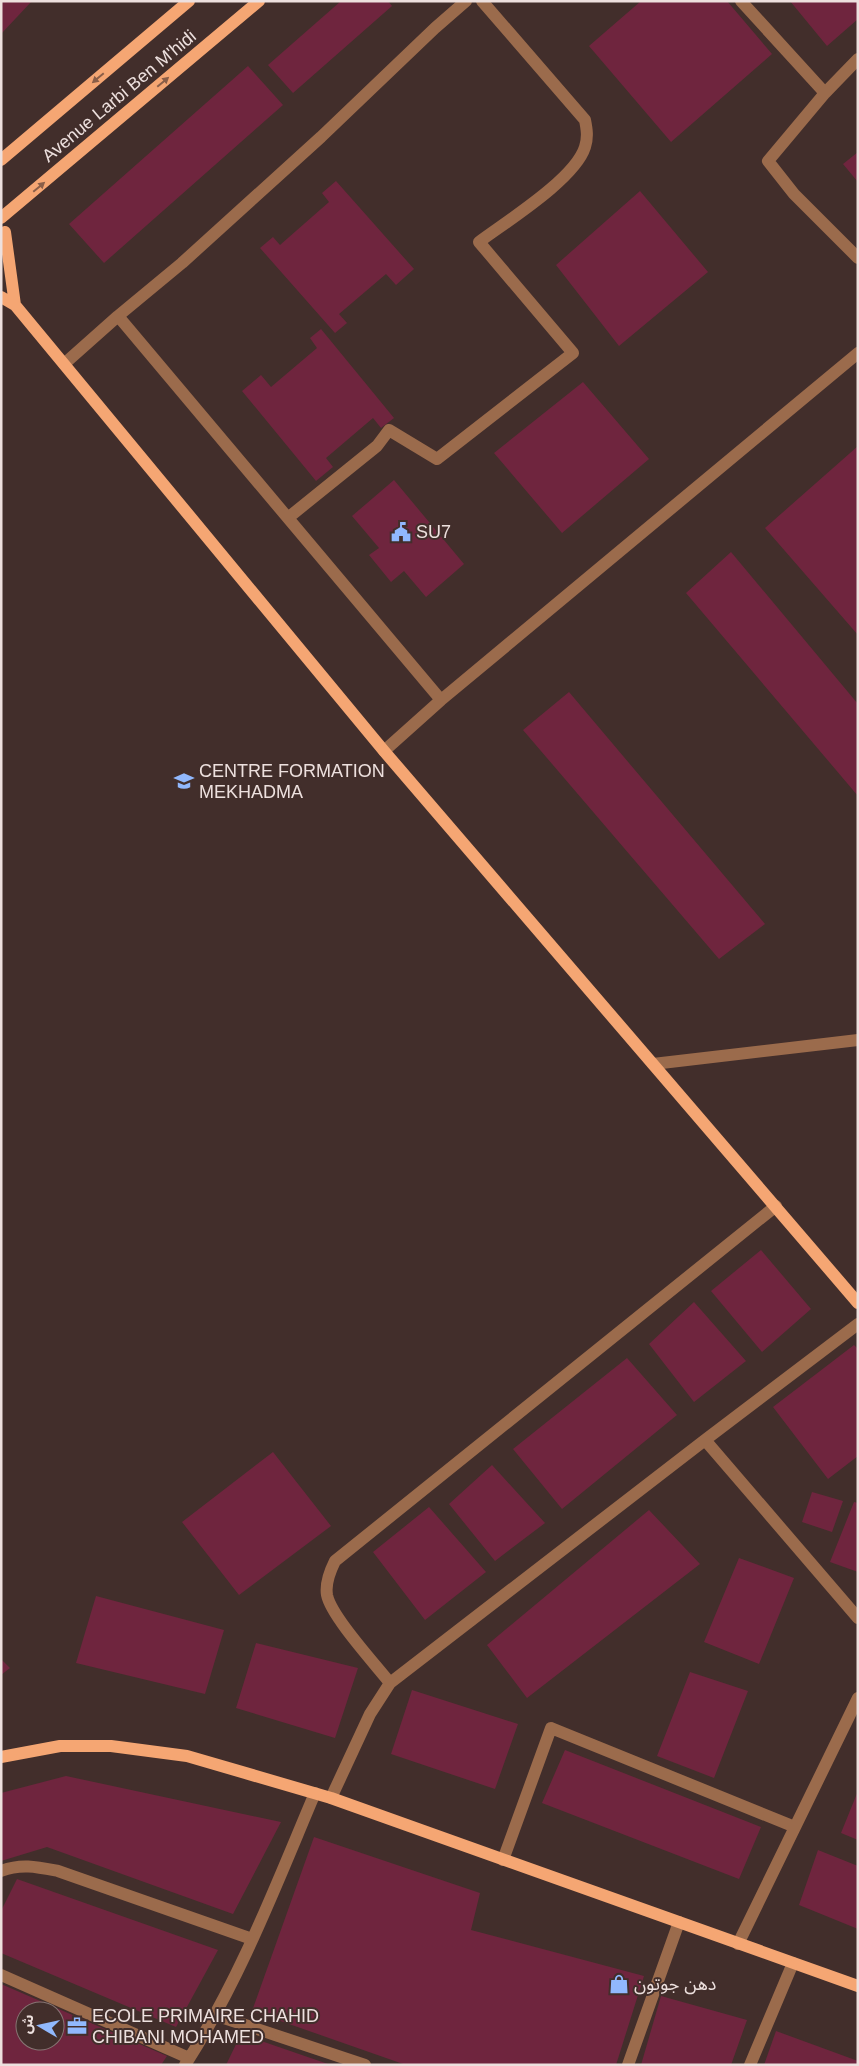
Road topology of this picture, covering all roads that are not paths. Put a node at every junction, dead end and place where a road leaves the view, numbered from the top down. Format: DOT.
graph roads {
  1 [pos="189,1"];
  2 [pos="259,1"];
  3 [pos="466,1"];
  4 [pos="482,1"];
  5 [pos="740,1"];
  6 [pos="858,60"];
  7 [pos="825,93"];
  8 [pos="1,160"];
  9 [pos="1,219"];
  10 [pos="5,232"];
  11 [pos="1,255"];
  12 [pos="858,258"];
  13 [pos="1,297"];
  14 [pos="16,305"];
  15 [pos="118,316"];
  16 [pos="858,353"];
  17 [pos="64,364"];
  18 [pos="288,517"];
  19 [pos="441,700"];
  20 [pos="384,751"];
  21 [pos="858,1040"];
  22 [pos="653,1064"];
  23 [pos="776,1206"];
  24 [pos="858,1303"];
  25 [pos="858,1324"];
  26 [pos="705,1440"];
  27 [pos="858,1618"];
  28 [pos="390,1684"];
  29 [pos="858,1698"];
  30 [pos="852,1723"];
  31 [pos="1,1757"];
  32 [pos="316,1793"];
  33 [pos="331,1798"];
  34 [pos="795,1828"];
  35 [pos="503,1860"];
  36 [pos="1,1871"];
  37 [pos="678,1922"];
  38 [pos="252,1939"];
  39 [pos="738,1944"];
  40 [pos="793,1963"];
  41 [pos="1,1974"];
  42 [pos="858,1986"];
  43 [pos="215,2015"];
  44 [pos="187,2061"];
  45 [pos="365,2065"];
  46 [pos="628,2065"];
  47 [pos="750,2065"];
  1 -- 8 [label="main road, Avenue Larbi Ben M'hidi, one-way"];
  9 -- 2 [label="main road, Avenue Larbi Ben M'hidi, one-way"];
  3 -- 15 [label="street"];
  4 -- 18 [label="street"];
  5 -- 7 [label="street"];
  6 -- 7 [label="street"];
  7 -- 12 [label="street"];
  9 -- 10 [label="main road"];
  10 -- 11 [label="main road"];
  10 -- 14 [label="main road"];
  13 -- 14 [label="main road"];
  14 -- 17 [label="main road"];
  15 -- 17 [label="street"];
  15 -- 18 [label="street"];
  16 -- 19 [label="street"];
  17 -- 20 [label="main road"];
  18 -- 19 [label="street"];
  19 -- 20 [label="street"];
  20 -- 22 [label="main road"];
  21 -- 22 [label="street"];
  22 -- 23 [label="main road"];
  23 -- 24 [label="main road"];
  23 -- 28 [label="street"];
  25 -- 26 [label="street"];
  26 -- 27 [label="street"];
  26 -- 28 [label="street"];
  28 -- 33 [label="street"];
  29 -- 30 [label="street"];
  30 -- 34 [label="street"];
  31 -- 32 [label="main road"];
  32 -- 33 [label="main road"];
  32 -- 38 [label="street"];
  33 -- 35 [label="main road"];
  34 -- 35 [label="street"];
  34 -- 39 [label="street"];
  35 -- 37 [label="main road"];
  36 -- 38 [label="street"];
  37 -- 39 [label="main road"];
  37 -- 46 [label="street"];
  38 -- 43 [label="street"];
  39 -- 40 [label="main road"];
  40 -- 42 [label="main road"];
  40 -- 47 [label="street"];
  41 -- 44 [label="street"];
  43 -- 44 [label="street"];
  43 -- 45 [label="street"];
}
